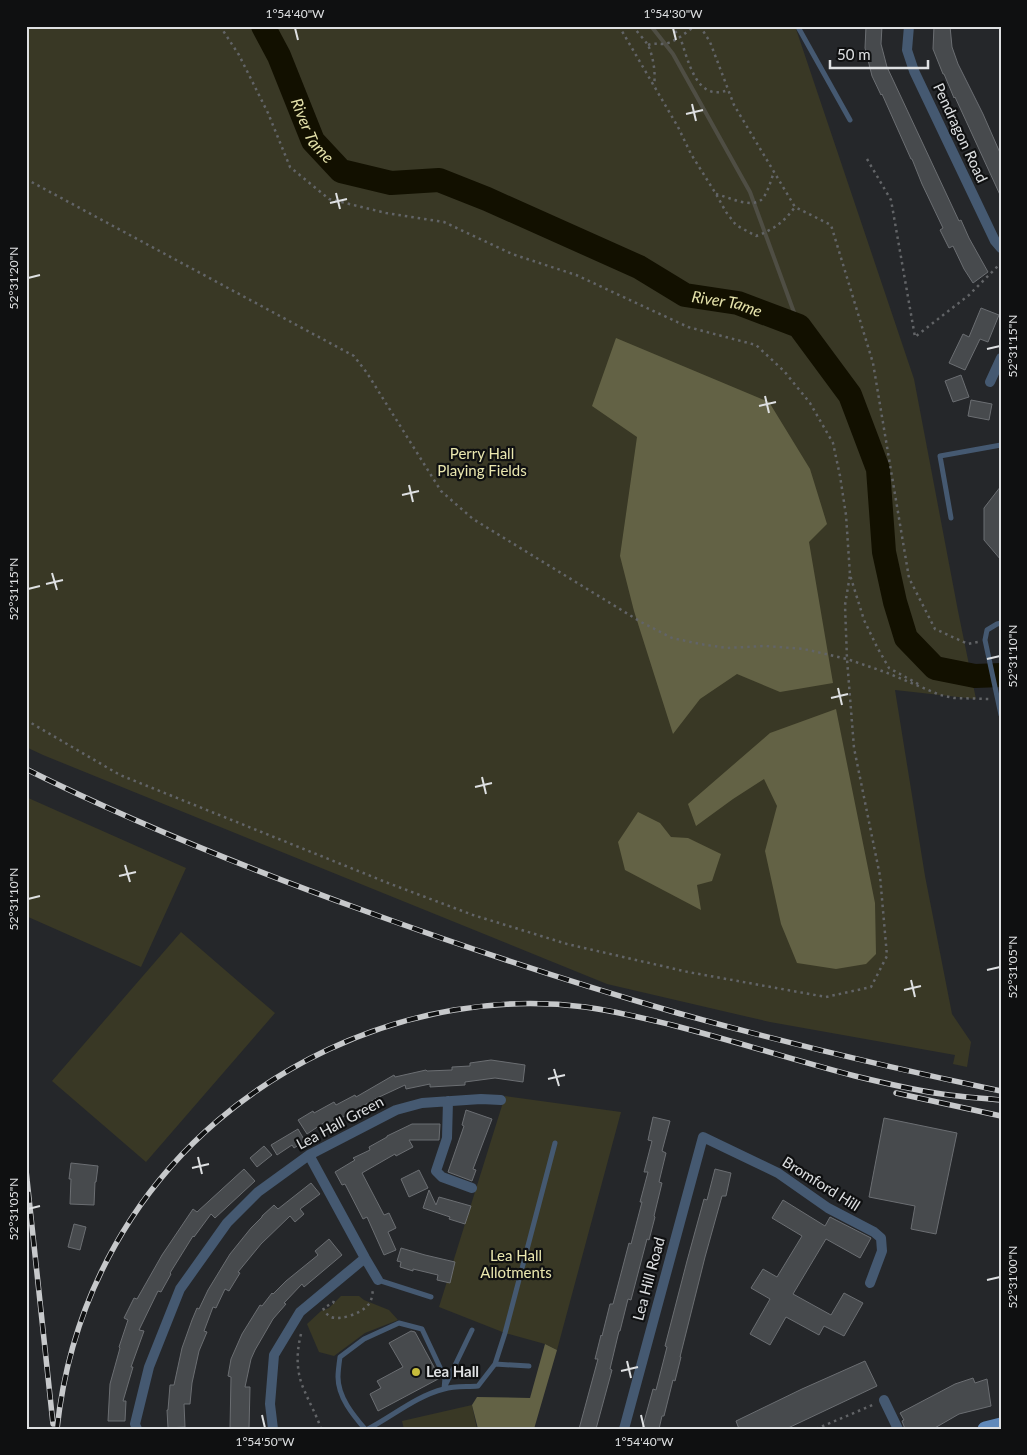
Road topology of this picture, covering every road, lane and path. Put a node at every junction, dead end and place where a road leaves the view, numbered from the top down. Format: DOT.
graph roads {
  1 [pos="220,26"];
  2 [pos="619,26"];
  3 [pos="633,26"];
  4 [pos="671,26"];
  5 [pos="695,26"];
  6 [pos="700,26"];
  7 [pos="798,26"];
  8 [pos="909,26"];
  9 [pos="680,37"];
  10 [pos="648,45"];
  11 [pos="654,86"];
  12 [pos="728,90"];
  13 [pos="850,120"];
  14 [pos="867,159"];
  15 [pos="774,172"];
  16 [pos="26,179"];
  17 [pos="716,194"];
  18 [pos="795,207"];
  19 [pos="1001,248"];
  20 [pos="1001,263"];
  21 [pos="1001,358"];
  22 [pos="990,382"];
  23 [pos="1001,445"];
  24 [pos="951,518"];
  25 [pos="850,575"];
  26 [pos="1001,624"];
  27 [pos="968,644"];
  28 [pos="847,658"];
  29 [pos="932,692"];
  30 [pos="997,699"];
  31 [pos="1001,715"];
  32 [pos="26,720"];
  33 [pos="501,1100"];
  34 [pos="448,1101"];
  35 [pos="702,1137"];
  36 [pos="555,1143"];
  37 [pos="309,1155"];
  38 [pos="472,1188"];
  39 [pos="365,1258"];
  40 [pos="338,1280"];
  41 [pos="378,1280"];
  42 [pos="870,1283"];
  43 [pos="431,1297"];
  44 [pos="323,1308"];
  45 [pos="318,1310"];
  46 [pos="472,1330"];
  47 [pos="302,1331"];
  48 [pos="495,1364"];
  49 [pos="529,1366"];
  50 [pos="444,1389"];
  51 [pos="884,1400"];
  52 [pos="1001,1425"];
  53 [pos="137,1429"];
  54 [pos="273,1429"];
  55 [pos="321,1429"];
  56 [pos="367,1429"];
  57 [pos="624,1429"];
  58 [pos="816,1429"];
  59 [pos="898,1429"];
  60 [pos="984,1429"];
  1 -- 25 [label="path"];
  2 -- 11 [label="path"];
  3 -- 10 [label="path"];
  4 -- 9 [label="path"];
  5 -- 9 [label="path"];
  6 -- 12 [label="path"];
  7 -- 13 [label="lane"];
  8 -- 19 [label="street, Pendragon Road"];
  9 -- 10 [label="path"];
  9 -- 12 [label="path"];
  10 -- 11 [label="path"];
  11 -- 17 [label="path"];
  12 -- 15 [label="path"];
  14 -- 20 [label="path"];
  15 -- 17 [label="path"];
  15 -- 18 [label="path"];
  16 -- 28 [label="path"];
  17 -- 18 [label="path"];
  18 -- 27 [label="path"];
  21 -- 22 [label="street"];
  23 -- 24 [label="lane"];
  25 -- 28 [label="path"];
  25 -- 29 [label="path"];
  26 -- 30 [label="lane"];
  28 -- 29 [label="path"];
  28 -- 32 [label="path"];
  29 -- 30 [label="path"];
  30 -- 31 [label="lane"];
  33 -- 34 [label="street, Lea Hall Green"];
  34 -- 37 [label="street, Lea Hall Green"];
  34 -- 38 [label="street"];
  35 -- 42 [label="street, Bromford Hill"];
  35 -- 57 [label="street, Lea Hill Road"];
  36 -- 48 [label="lane"];
  37 -- 39 [label="street"];
  37 -- 53 [label="street, Lea Hall Green"];
  39 -- 40 [label="street"];
  39 -- 41 [label="street"];
  40 -- 44 [label="path"];
  40 -- 54 [label="street"];
  41 -- 43 [label="lane"];
  41 -- 44 [label="path"];
  44 -- 45 [label="path"];
  46 -- 50 [label="lane"];
  47 -- 55 [label="path"];
  48 -- 49 [label="lane"];
  48 -- 50 [label="lane"];
  50 -- 56 [label="lane"];
  50 -- 56 [label="lane"];
  51 -- 58 [label="path"];
  51 -- 59 [label="street"];
  52 -- 60 [label="main road"];
}
